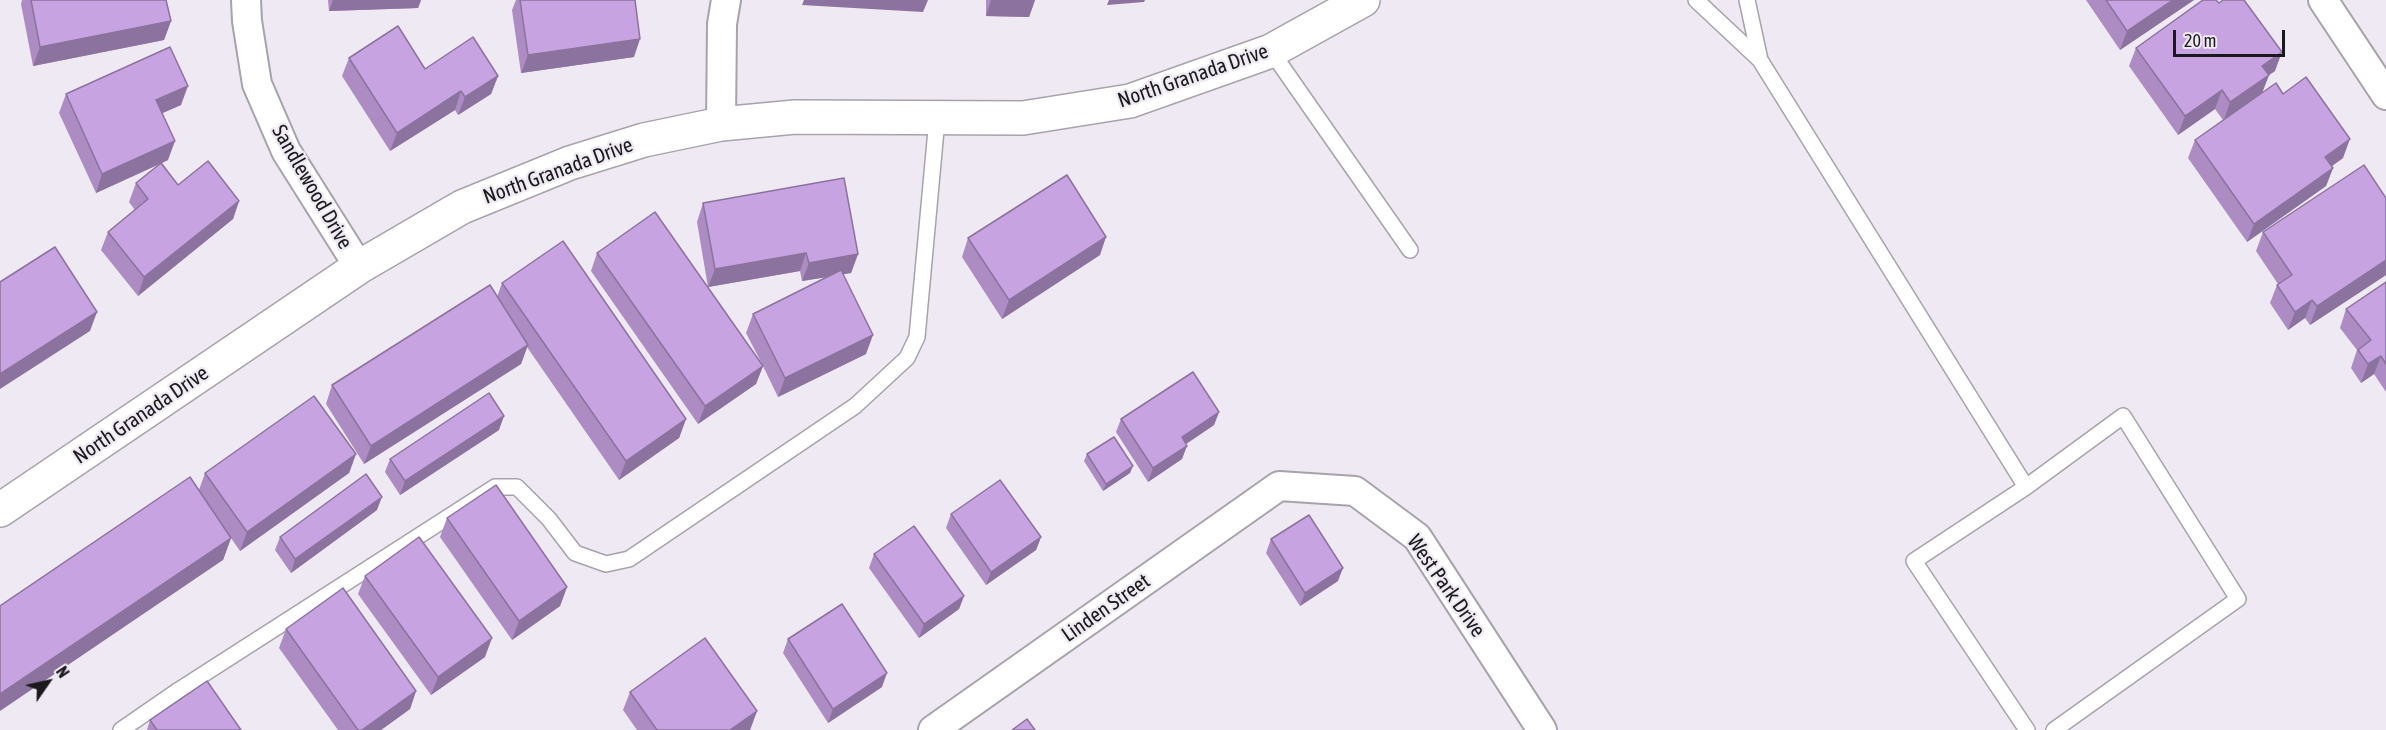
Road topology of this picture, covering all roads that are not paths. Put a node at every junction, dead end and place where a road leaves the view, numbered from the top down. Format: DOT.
graph roads {
  1 [pos="246,0"];
  2 [pos="726,0"];
  3 [pos="1363,0"];
  4 [pos="1696,0"];
  5 [pos="1747,0"];
  6 [pos="2323,0"];
  7 [pos="1271,51"];
  8 [pos="1760,60"];
  9 [pos="2386,94"];
  10 [pos="937,119"];
  11 [pos="721,124"];
  12 [pos="1410,250"];
  13 [pos="359,267"];
  14 [pos="1279,486"];
  15 [pos="2026,487"];
  16 [pos="0,510"];
  17 [pos="122,730"];
  18 [pos="933,730"];
  19 [pos="1542,730"];
  20 [pos="2027,730"];
  21 [pos="2054,730"];
  1 -- 13 [label="street, Sandlewood Drive"];
  2 -- 11 [label="street"];
  3 -- 7 [label="street, North Granada Drive"];
  4 -- 8 [label="lane"];
  5 -- 8 [label="lane"];
  6 -- 9 [label="street"];
  7 -- 10 [label="street, North Granada Drive"];
  7 -- 12 [label="lane"];
  8 -- 15 [label="lane"];
  10 -- 11 [label="street, North Granada Drive"];
  10 -- 17 [label="lane"];
  11 -- 13 [label="street, North Granada Drive"];
  13 -- 16 [label="street, North Granada Drive"];
  14 -- 18 [label="street, Linden Street"];
  14 -- 19 [label="street, West Park Drive"];
  15 -- 20 [label="lane"];
  15 -- 21 [label="lane"];
}
